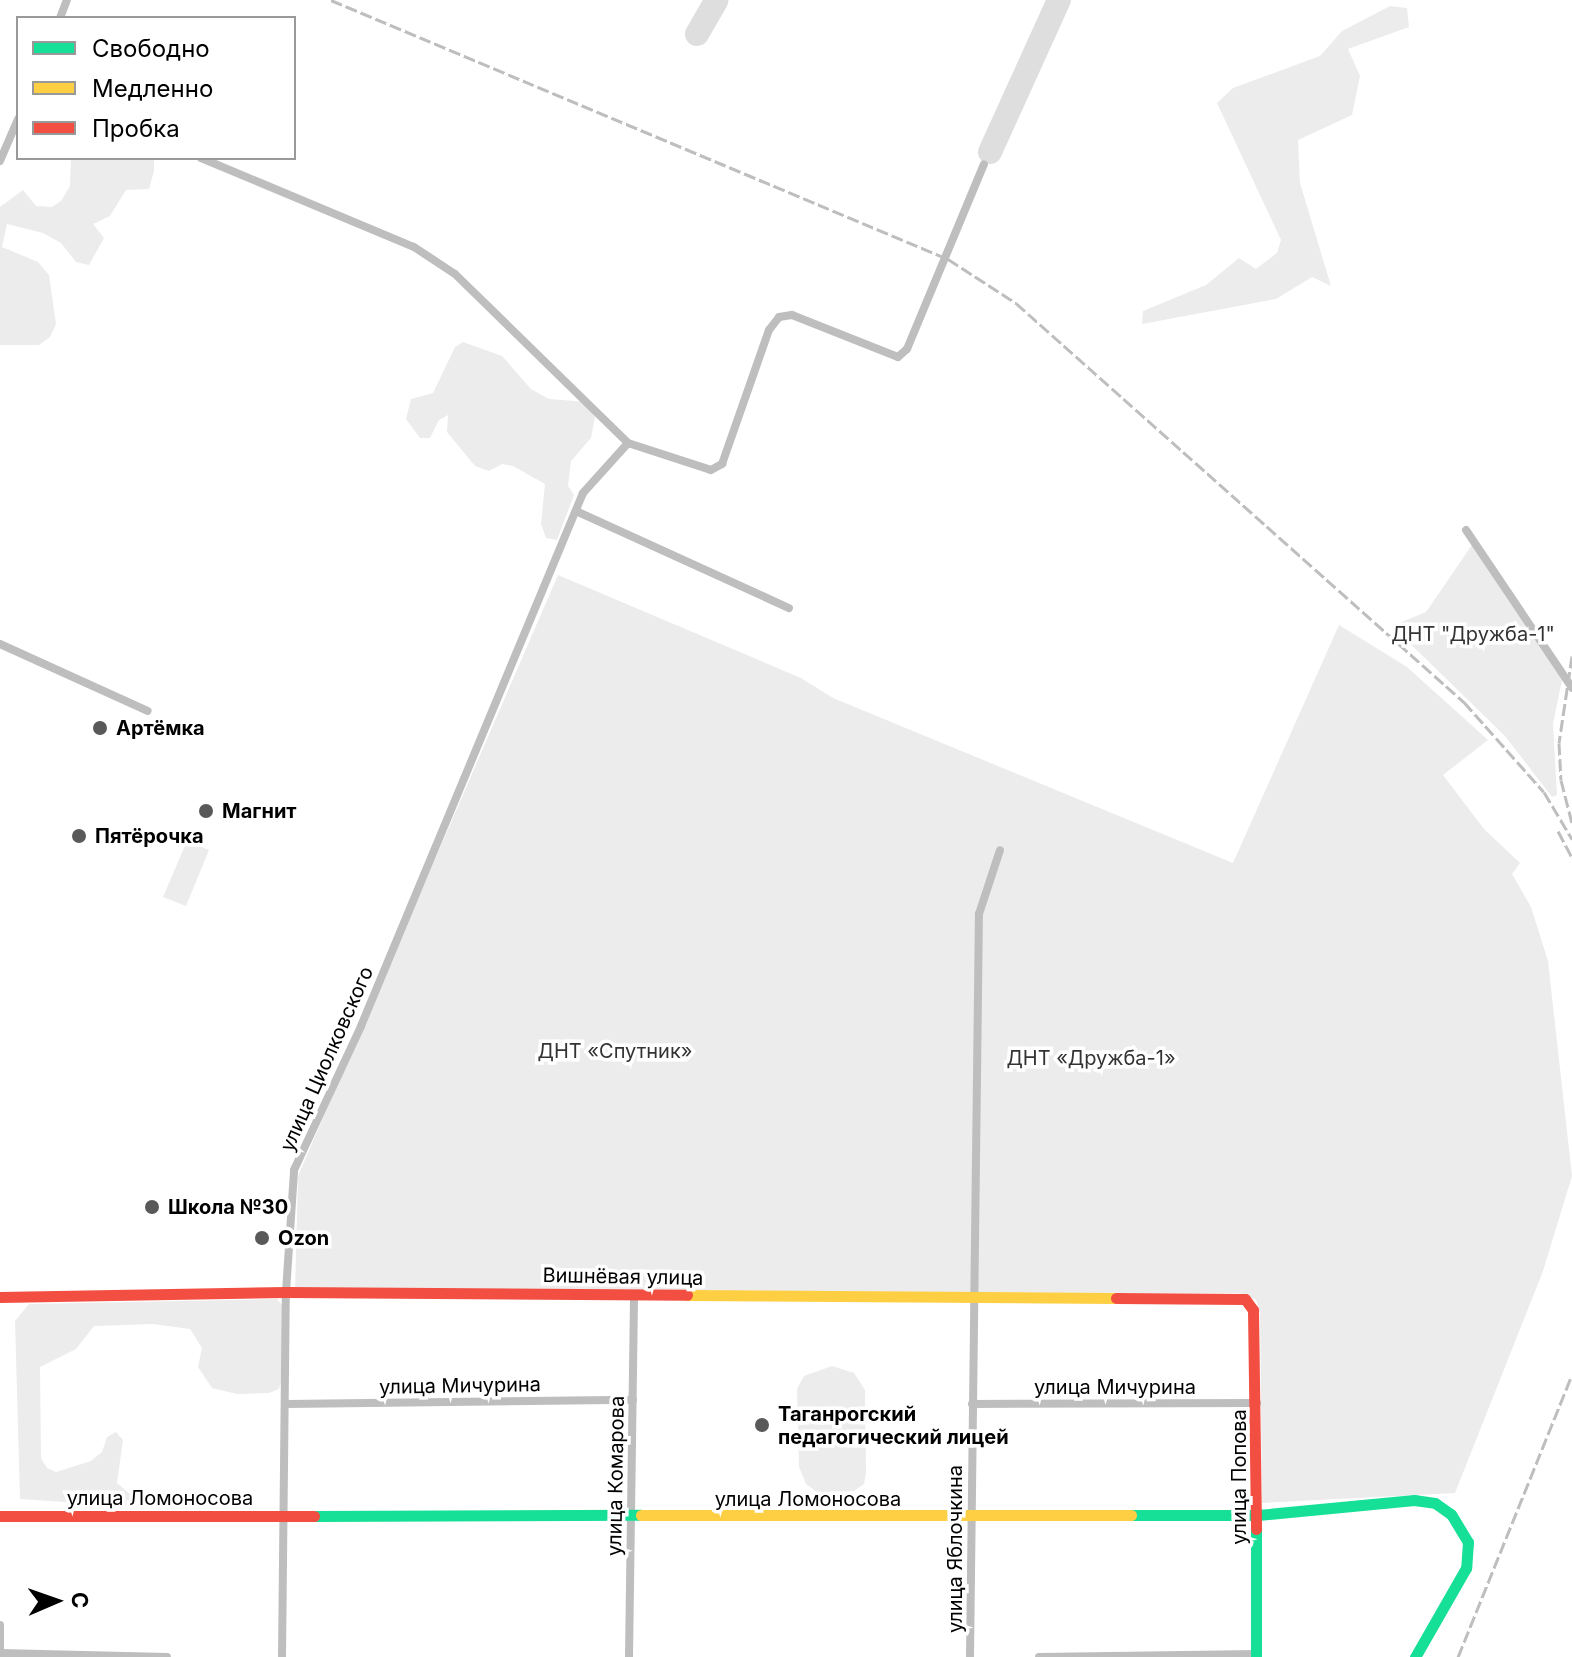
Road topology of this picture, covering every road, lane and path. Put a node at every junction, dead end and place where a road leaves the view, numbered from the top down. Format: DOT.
graph roads {
  1 [pos="16,124"];
  2 [pos="206,160"];
  3 [pos="0,161"];
  4 [pos="984,164"];
  5 [pos="628,443"];
  6 [pos="576,511"];
  7 [pos="1466,530"];
  8 [pos="789,608"];
  9 [pos="0,644"];
  10 [pos="1572,688"];
  11 [pos="148,711"];
  12 [pos="1000,850"];
  13 [pos="286,1292"];
  14 [pos="634,1295"];
  15 [pos="977,1296"];
  16 [pos="0,1297"];
  17 [pos="1245,1299"];
  18 [pos="633,1400"];
  19 [pos="1257,1403"];
  20 [pos="287,1404"];
  21 [pos="972,1404"];
  22 [pos="1258,1515"];
  23 [pos="0,1516"];
  24 [pos="286,1516"];
  25 [pos="630,1517"];
  26 [pos="969,1517"];
  27 [pos="0,1625"];
  28 [pos="0,1654"];
  29 [pos="1256,1655"];
  30 [pos="167,1657"];
  31 [pos="282,1657"];
  32 [pos="629,1657"];
  33 [pos="970,1657"];
  34 [pos="1039,1657"];
  35 [pos="1415,1657"];
  1 -- 3 [label="street"];
  2 -- 5 [label="street"];
  4 -- 5 [label="street"];
  5 -- 6 [label="street, улица Циолковского"];
  6 -- 8 [label="street"];
  6 -- 13 [label="street, улица Циолковского"];
  7 -- 10 [label="street"];
  9 -- 11 [label="street"];
  12 -- 15 [label="street, улица Яблочкина"];
  13 -- 14 [label="street, Вишнёвая улица"];
  13 -- 16 [label="street, Вишнёвая улица"];
  13 -- 20 [label="street, улица Циолковского"];
  14 -- 15 [label="street, Вишнёвая улица"];
  14 -- 18 [label="street, улица Комарова"];
  15 -- 17 [label="street, Вишнёвая улица"];
  15 -- 21 [label="street, улица Яблочкина"];
  17 -- 19 [label="street, улица Попова"];
  18 -- 20 [label="street, улица Мичурина"];
  18 -- 25 [label="street, улица Комарова"];
  19 -- 21 [label="street, улица Мичурина"];
  19 -- 22 [label="street, улица Попова"];
  20 -- 24 [label="street, улица Циолковского"];
  21 -- 26 [label="street, улица Яблочкина"];
  22 -- 26 [label="street, улица Ломоносова"];
  22 -- 29 [label="street, улица Попова"];
  22 -- 35 [label="street, улица Ломоносова"];
  23 -- 24 [label="street, улица Ломоносова"];
  24 -- 25 [label="street, улица Ломоносова"];
  24 -- 31 [label="street, улица Циолковского"];
  25 -- 26 [label="street, улица Ломоносова"];
  25 -- 32 [label="street, улица Комарова"];
  26 -- 33 [label="street, улица Яблочкина"];
  27 -- 28 [label="street"];
  28 -- 30 [label="street"];
  29 -- 34 [label="street"];
}
